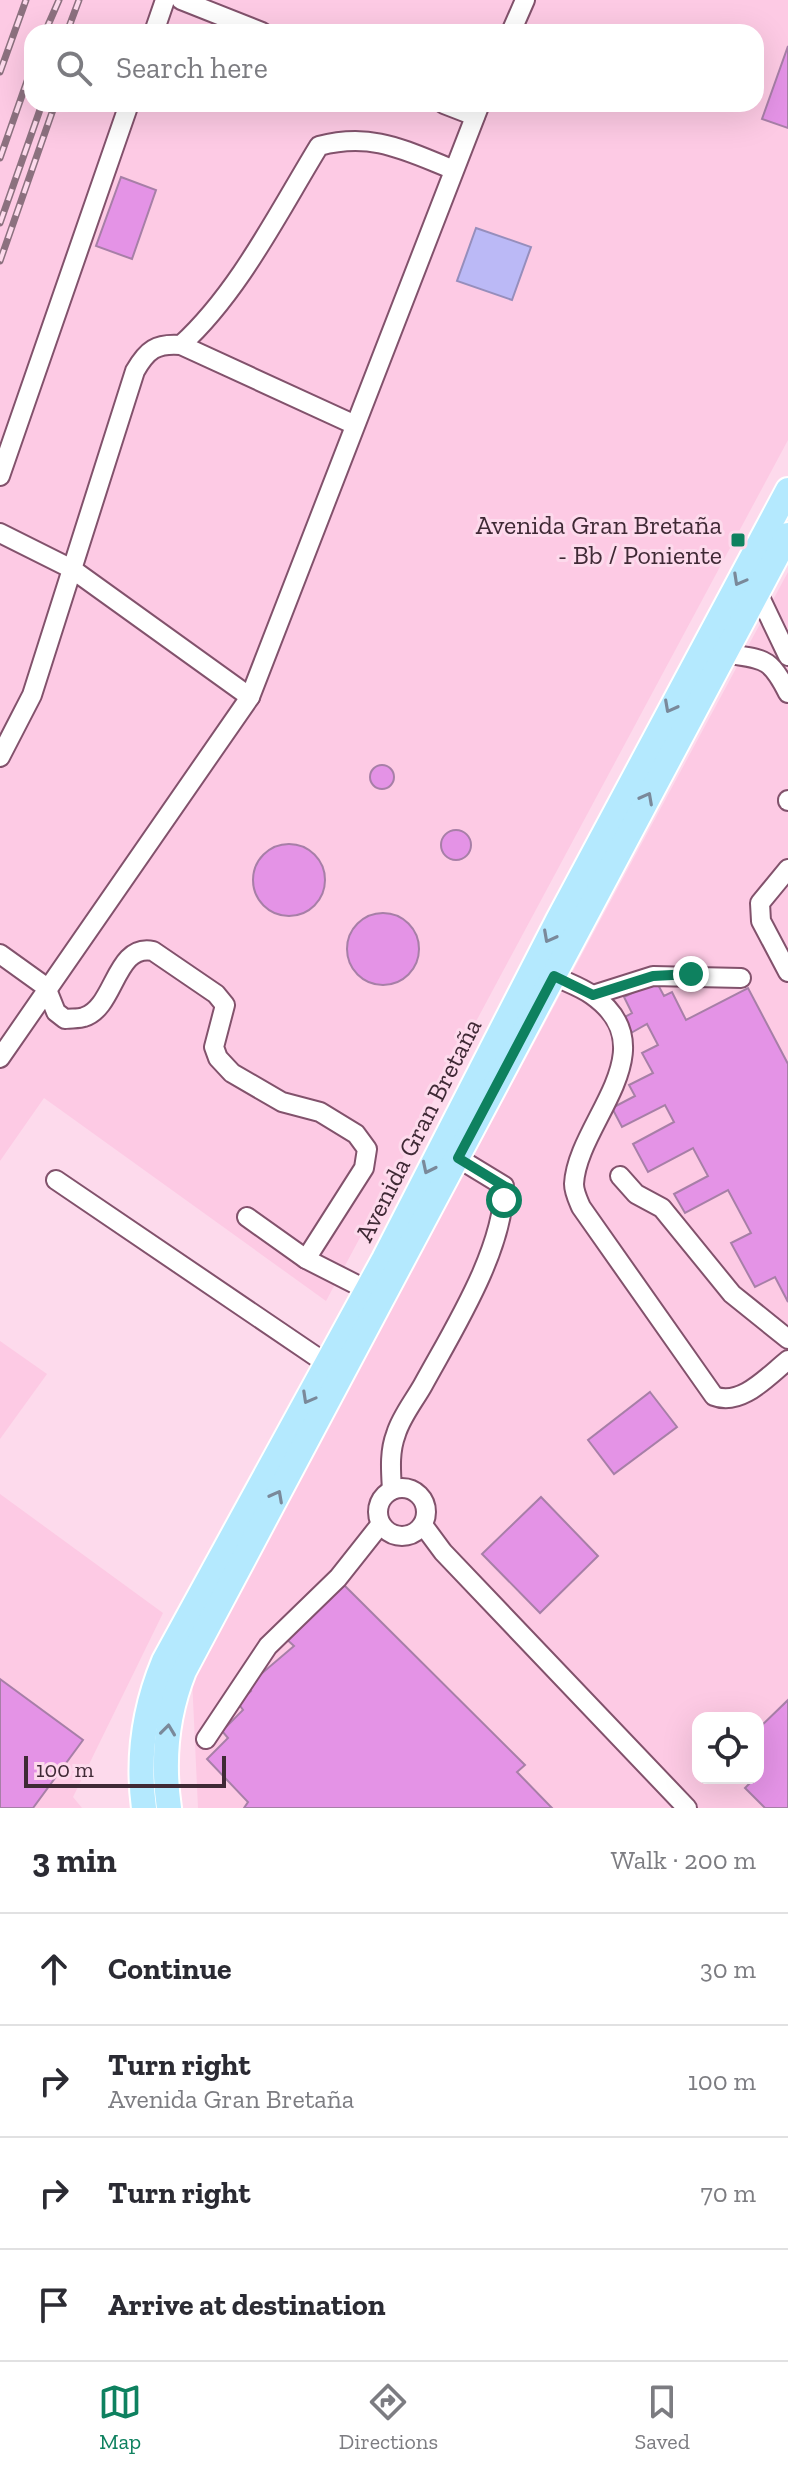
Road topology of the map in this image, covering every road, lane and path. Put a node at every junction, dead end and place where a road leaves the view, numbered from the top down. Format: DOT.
graph roads {
  1 [pos="165,0"];
  2 [pos="181,0"];
  3 [pos="525,0"];
  4 [pos="157,24"];
  5 [pos="242,24"];
  6 [pos="514,24"];
  7 [pos="126,112"];
  8 [pos="476,112"];
  9 [pos="452,169"];
  10 [pos="181,345"];
  11 [pos="353,424"];
  12 [pos="0,476"];
  13 [pos="788,490"];
  14 [pos="0,533"];
  15 [pos="788,535"];
  16 [pos="72,569"];
  17 [pos="757,591"];
  18 [pos="723,653"];
  19 [pos="788,656"];
  20 [pos="787,686"];
  21 [pos="250,697"];
  22 [pos="0,757"];
  23 [pos="788,869"];
  24 [pos="0,954"];
  25 [pos="788,972"];
  26 [pos="554,976"];
  27 [pos="741,978"];
  28 [pos="46,987"];
  29 [pos="593,995"];
  30 [pos="0,1058"];
  31 [pos="458,1158"];
  32 [pos="620,1176"];
  33 [pos="56,1180"];
  34 [pos="247,1217"];
  35 [pos="306,1259"];
  36 [pos="367,1290"];
  37 [pos="788,1339"];
  38 [pos="788,1360"];
  39 [pos="327,1364"];
  40 [pos="392,1490"];
  41 [pos="380,1525"];
  42 [pos="423,1525"];
  43 [pos="206,1739"];
  44 [pos="144,1808"];
  45 [pos="169,1808"];
  46 [pos="687,1808"];
  1 -- 4 [label="lane"];
  2 -- 5 [label="lane"];
  3 -- 6 [label="lane"];
  7 -- 12 [label="lane"];
  8 -- 9 [label="lane"];
  9 -- 10 [label="lane"];
  9 -- 11 [label="lane"];
  10 -- 11 [label="lane"];
  10 -- 16 [label="lane"];
  11 -- 21 [label="lane"];
  13 -- 36 [label="main road, Avenida Gran Bretaña, one-way"];
  14 -- 16 [label="lane"];
  15 -- 17 [label="main road, Avenida Gran Bretaña"];
  16 -- 21 [label="lane"];
  16 -- 22 [label="lane"];
  17 -- 18 [label="main road, Avenida Gran Bretaña"];
  17 -- 19 [label="lane"];
  18 -- 20 [label="lane"];
  26 -- 18 [label="main road, Avenida Gran Bretaña, one-way"];
  21 -- 28 [label="lane"];
  23 -- 25 [label="lane"];
  24 -- 28 [label="lane"];
  26 -- 29 [label="lane"];
  26 -- 31 [label="main road, Avenida Gran Bretaña"];
  27 -- 29 [label="lane"];
  28 -- 30 [label="lane"];
  28 -- 35 [label="lane"];
  29 -- 38 [label="lane"];
  31 -- 40 [label="lane"];
  45 -- 31 [label="main road, Avenida Gran Bretaña, one-way"];
  32 -- 37 [label="lane"];
  33 -- 39 [label="lane"];
  34 -- 35 [label="lane"];
  35 -- 36 [label="lane"];
  36 -- 39 [label="main road, Avenida Gran Bretaña"];
  39 -- 44 [label="main road, Avenida Gran Bretaña, one-way"];
  40 -- 41 [label="lane"];
  40 -- 42 [label="lane"];
  41 -- 42 [label="lane"];
  41 -- 43 [label="lane"];
  42 -- 46 [label="lane"];
}
